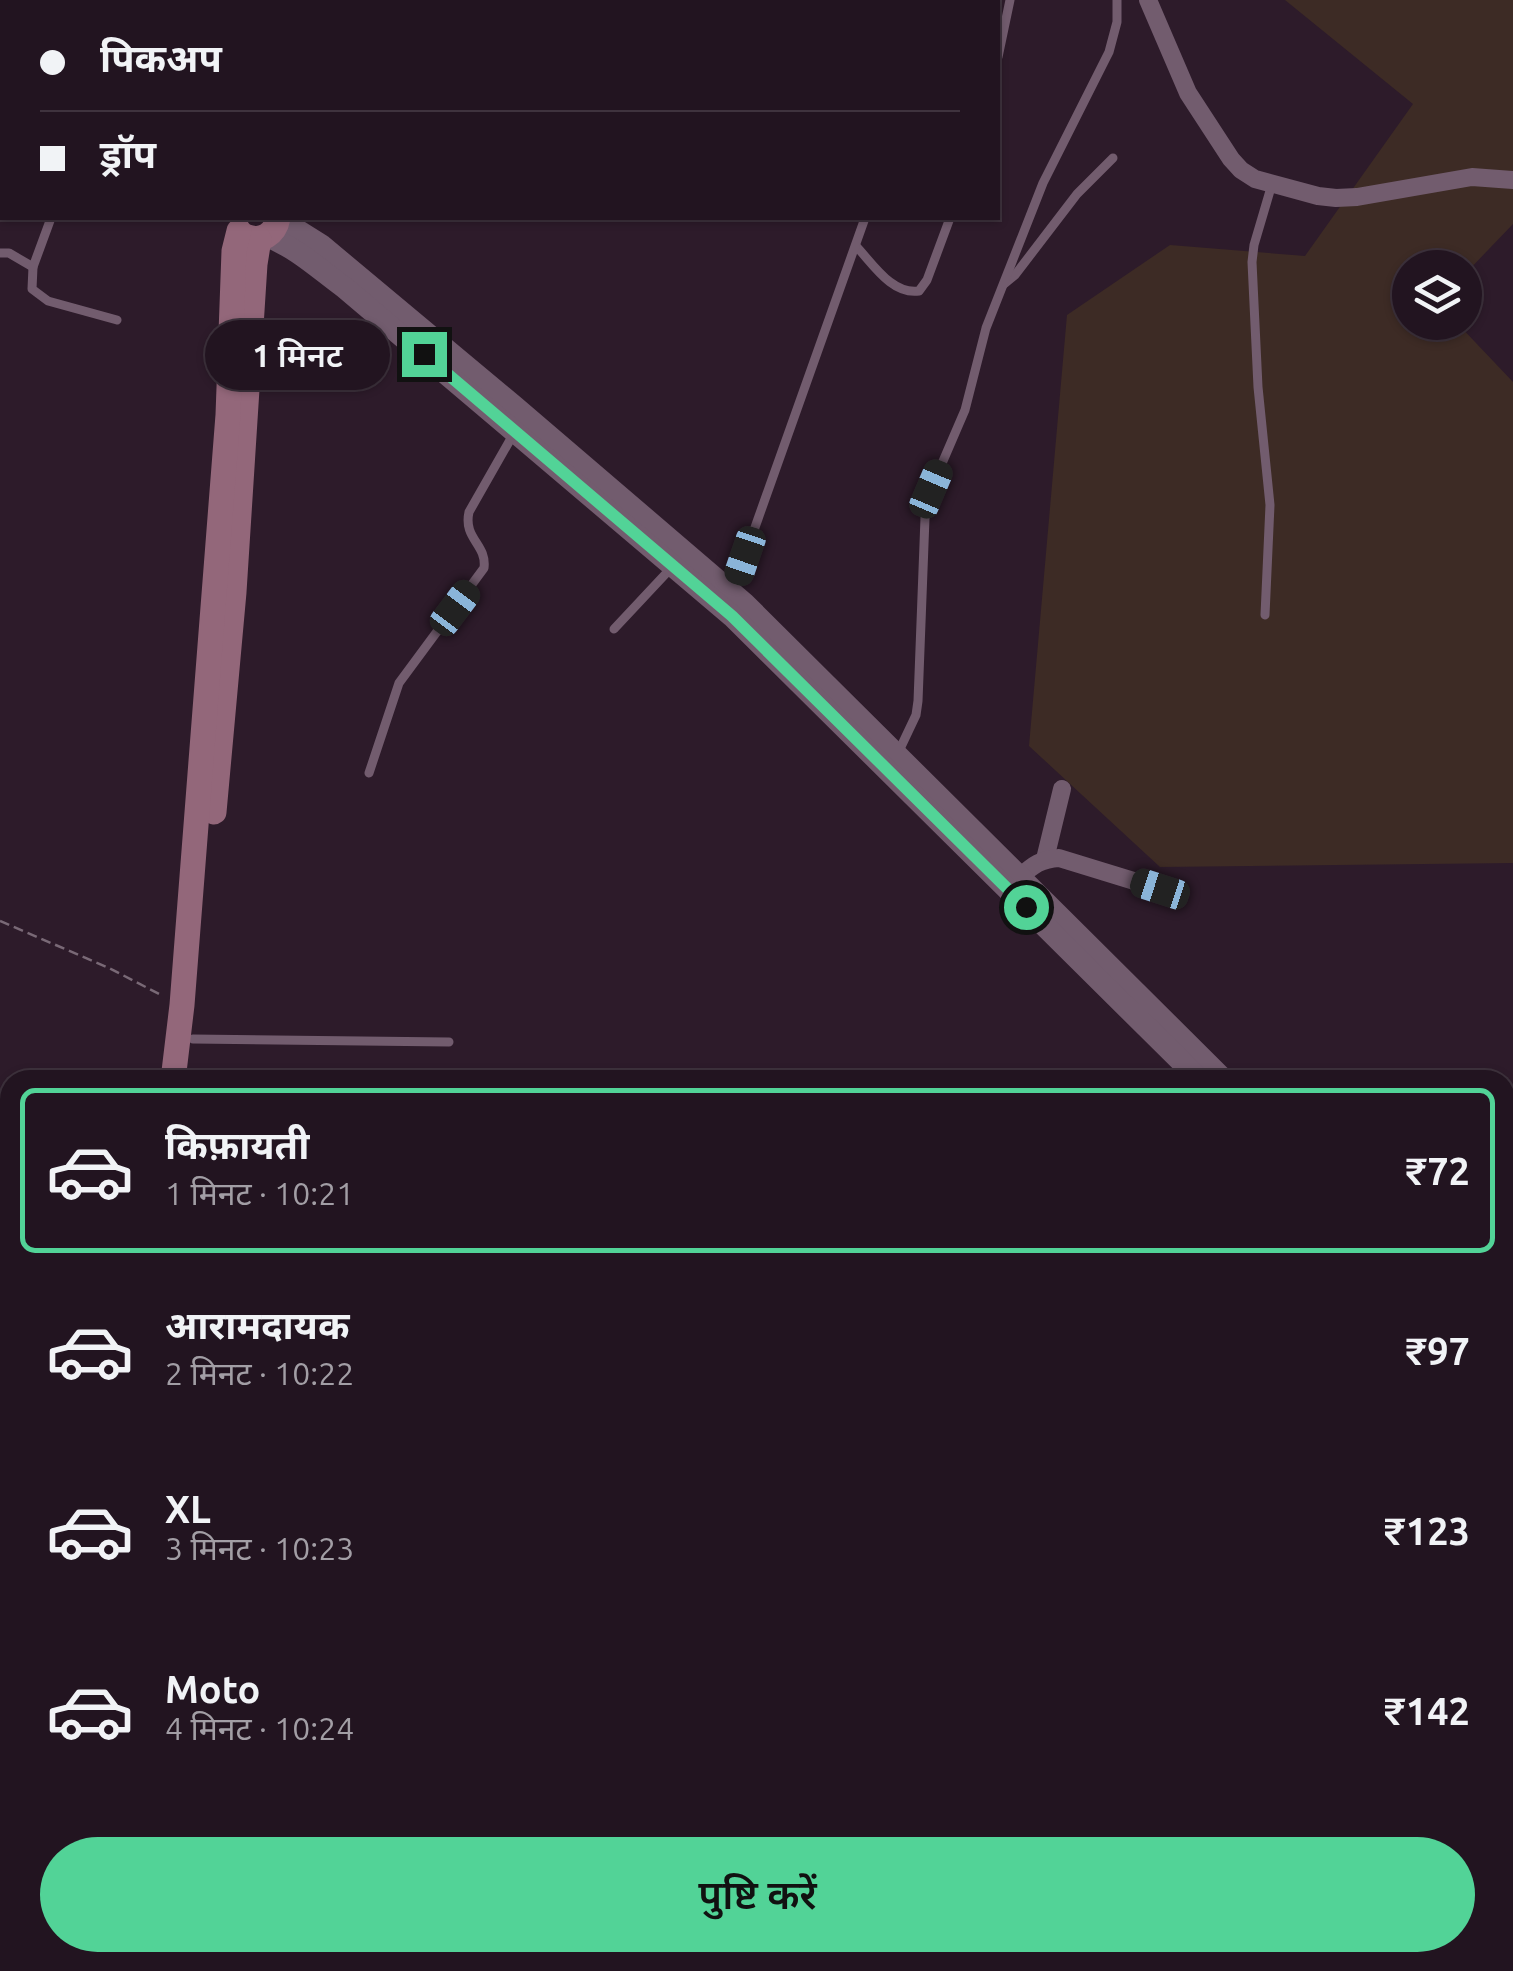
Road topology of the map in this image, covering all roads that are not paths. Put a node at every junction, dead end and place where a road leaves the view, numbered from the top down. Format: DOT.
graph roads {
  1 [pos="1010,0"];
  2 [pos="1118,0"];
  3 [pos="1148,0"];
  4 [pos="1000,48"];
  5 [pos="1114,158"];
  6 [pos="1513,180"];
  7 [pos="1272,184"];
  8 [pos="51,220"];
  9 [pos="864,220"];
  10 [pos="949,220"];
  11 [pos="259,226"];
  12 [pos="856,246"];
  13 [pos="0,253"];
  14 [pos="33,267"];
  15 [pos="1003,285"];
  16 [pos="117,320"];
  17 [pos="516,431"];
  18 [pos="679,560"];
  19 [pos="732,593"];
  20 [pos="1265,615"];
  21 [pos="614,629"];
  22 [pos="897,755"];
  23 [pos="369,773"];
  24 [pos="1062,789"];
  25 [pos="1044,859"];
  26 [pos="1020,877"];
  27 [pos="1160,889"];
  28 [pos="192,1039"];
  29 [pos="449,1042"];
  30 [pos="173,1070"];
  31 [pos="188,1070"];
  32 [pos="1190,1070"];
  33 [pos="1214,1070"];
  1 -- 4 [label="lane"];
  2 -- 15 [label="lane"];
  3 -- 7 [label="street"];
  5 -- 15 [label="lane"];
  6 -- 7 [label="street"];
  7 -- 20 [label="lane"];
  8 -- 14 [label="lane"];
  9 -- 12 [label="lane"];
  10 -- 12 [label="lane"];
  11 -- 17 [label="street"];
  11 -- 18 [label="street"];
  11 -- 28 [label="main road"];
  11 -- 30 [label="main road"];
  12 -- 19 [label="lane"];
  13 -- 14 [label="lane"];
  14 -- 16 [label="lane"];
  15 -- 22 [label="lane"];
  17 -- 18 [label="street"];
  17 -- 23 [label="lane"];
  18 -- 19 [label="street"];
  18 -- 21 [label="lane"];
  18 -- 32 [label="street"];
  19 -- 22 [label="street"];
  22 -- 26 [label="street"];
  24 -- 25 [label="street"];
  25 -- 26 [label="street"];
  25 -- 27 [label="street"];
  26 -- 33 [label="street"];
  28 -- 29 [label="lane"];
  28 -- 31 [label="main road"];
}
